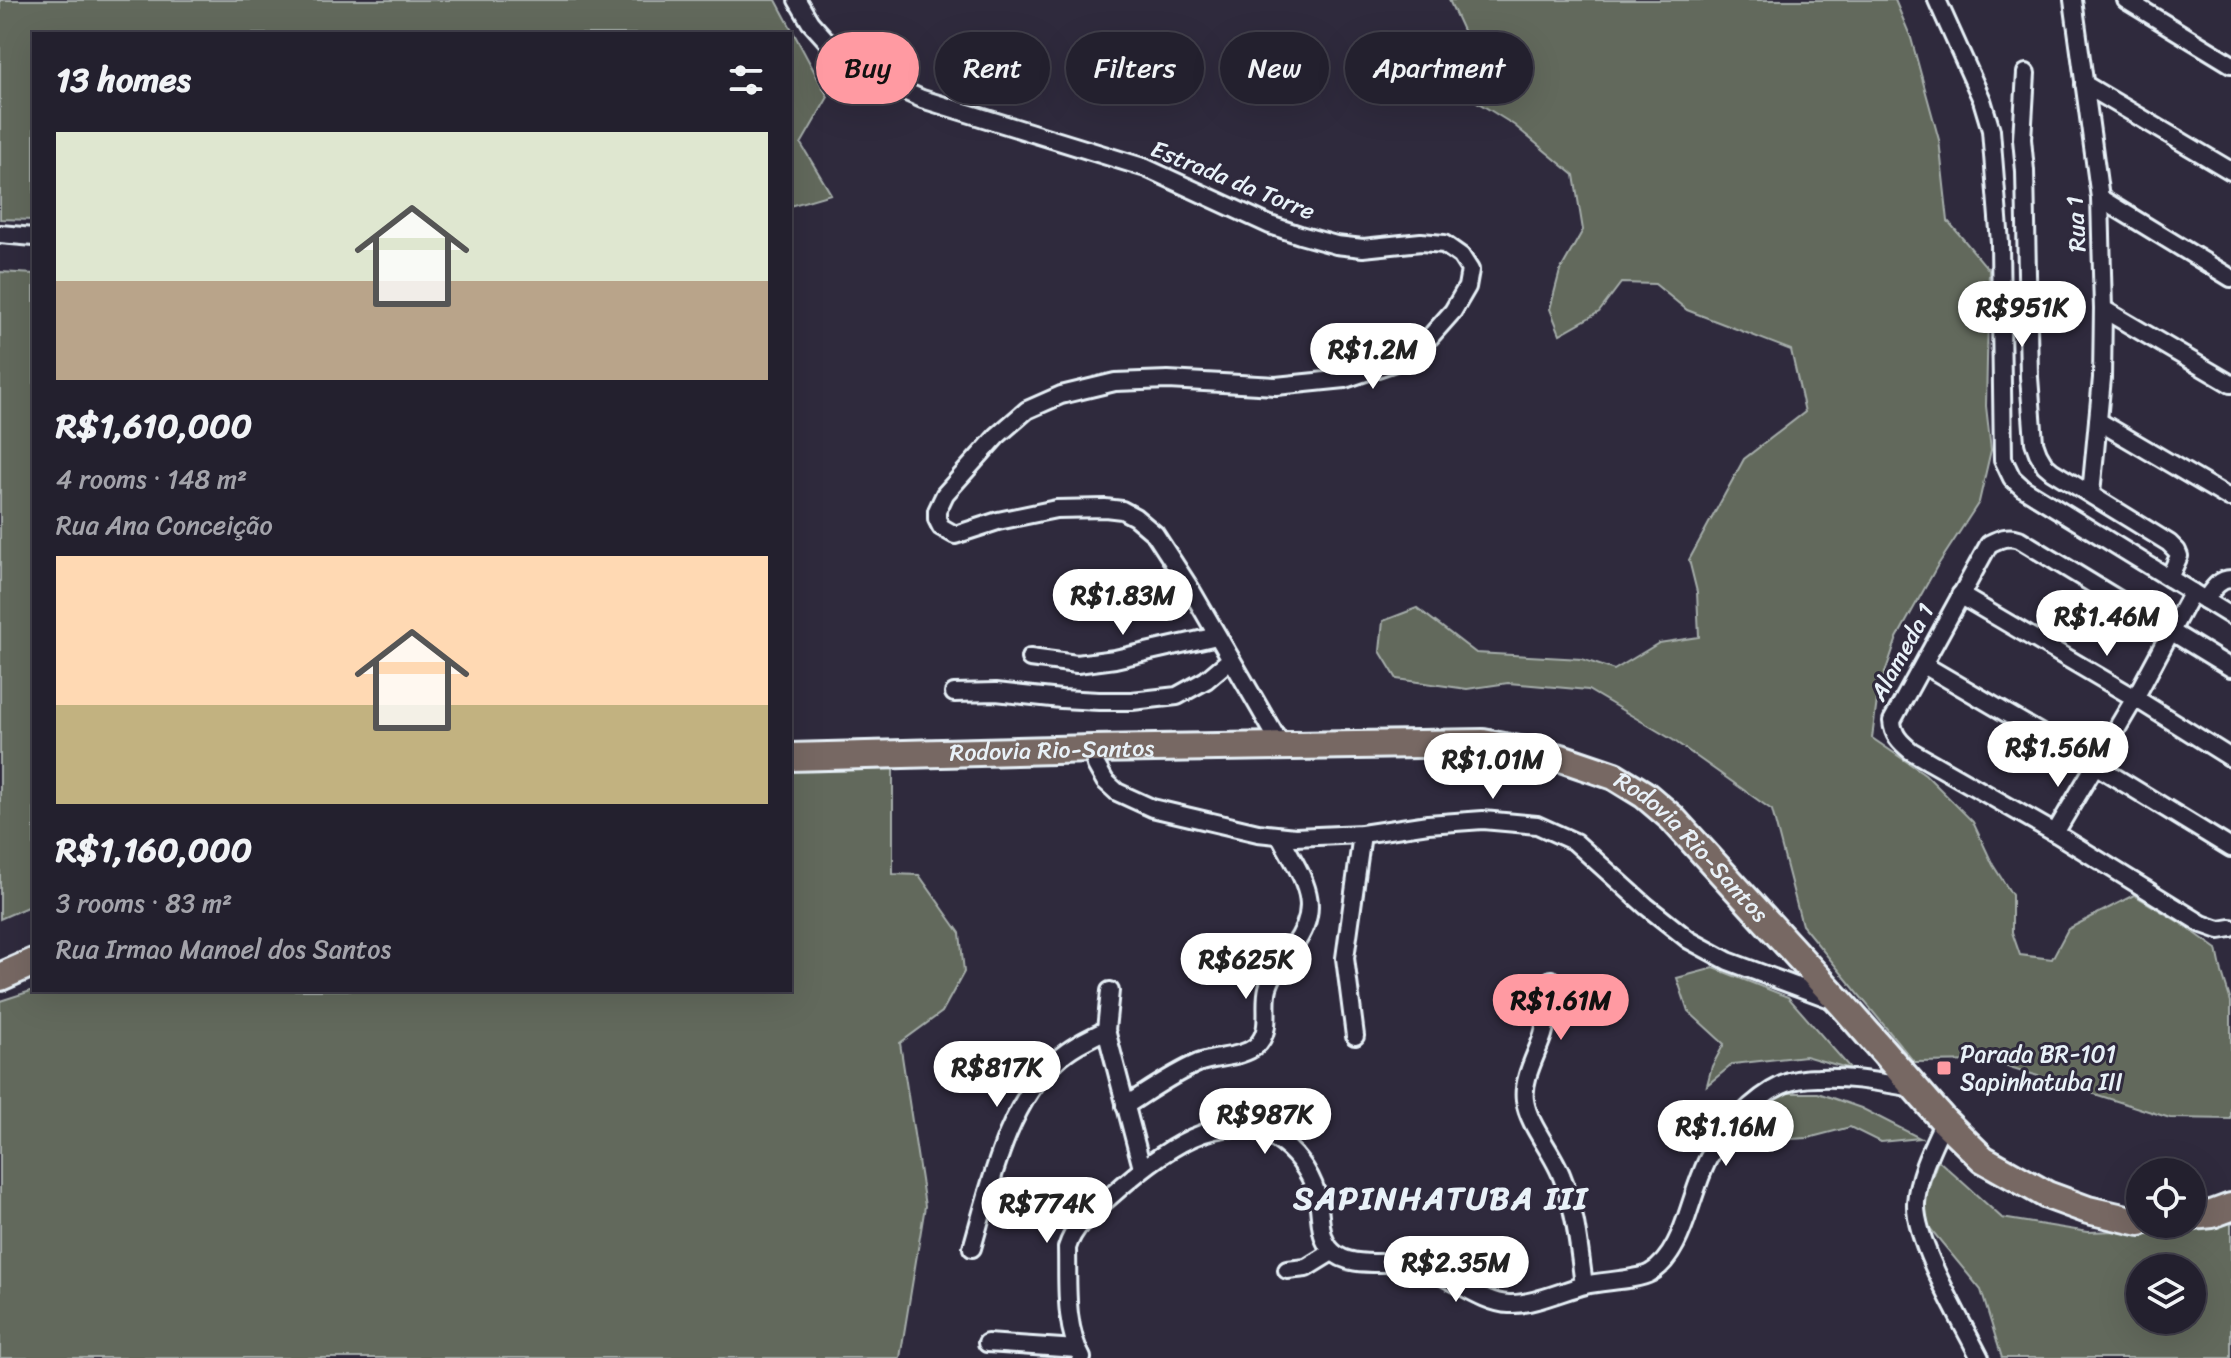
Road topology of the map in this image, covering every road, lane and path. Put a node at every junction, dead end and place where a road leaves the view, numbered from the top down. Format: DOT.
graph roads {
  1 [pos="797,0"];
  2 [pos="1937,0"];
  3 [pos="2073,0"];
  4 [pos="2126,0"];
  5 [pos="2231,64"];
  6 [pos="2026,73"];
  7 [pos="2084,84"];
  8 [pos="2231,171"];
  9 [pos="2100,198"];
  10 [pos="0,234"];
  11 [pos="32,237"];
  12 [pos="2231,278"];
  13 [pos="2103,309"];
  14 [pos="2231,384"];
  15 [pos="2098,421"];
  16 [pos="2091,494"];
  17 [pos="2229,498"];
  18 [pos="2169,578"];
  19 [pos="2231,579"];
  20 [pos="1960,595"];
  21 [pos="2198,596"];
  22 [pos="2231,616"];
  23 [pos="2171,632"];
  24 [pos="1217,636"];
  25 [pos="1030,658"];
  26 [pos="1231,659"];
  27 [pos="1924,665"];
  28 [pos="2231,668"];
  29 [pos="954,693"];
  30 [pos="2135,698"];
  31 [pos="1282,747"];
  32 [pos="1092,749"];
  33 [pos="792,757"];
  34 [pos="2231,758"];
  35 [pos="2095,765"];
  36 [pos="2055,833"];
  37 [pos="1362,834"];
  38 [pos="1280,836"];
  39 [pos="2231,848"];
  40 [pos="2231,928"];
  41 [pos="32,963"];
  42 [pos="0,977"];
  43 [pos="1551,980"];
  44 [pos="1110,991"];
  45 [pos="1842,1004"];
  46 [pos="1106,1030"];
  47 [pos="1355,1036"];
  48 [pos="1916,1088"];
  49 [pos="1125,1106"];
  50 [pos="1944,1121"];
  51 [pos="1142,1168"];
  52 [pos="2231,1207"];
  53 [pos="2206,1215"];
  54 [pos="2126,1219"];
  55 [pos="972,1248"];
  56 [pos="1332,1252"];
  57 [pos="1287,1270"];
  58 [pos="1584,1285"];
  59 [pos="987,1343"];
  60 [pos="1080,1354"];
  61 [pos="1980,1358"];
  1 -- 24 [label="street, Estrada da Torre"];
  2 -- 18 [label="street"];
  3 -- 7 [label="street, Rua 1"];
  4 -- 5 [label="street"];
  6 -- 16 [label="street"];
  7 -- 8 [label="street"];
  7 -- 9 [label="street, Rua 1"];
  9 -- 12 [label="street"];
  9 -- 13 [label="street, Rua 1"];
  10 -- 11 [label="street"];
  13 -- 14 [label="street"];
  13 -- 15 [label="street, Rua 1"];
  15 -- 16 [label="street, Rua 1"];
  15 -- 17 [label="street"];
  16 -- 18 [label="street"];
  18 -- 21 [label="street"];
  19 -- 21 [label="street"];
  20 -- 23 [label="street, Alameda 1"];
  20 -- 27 [label="street, Alameda 1"];
  20 -- 30 [label="street"];
  21 -- 22 [label="street"];
  21 -- 23 [label="street"];
  23 -- 28 [label="street"];
  23 -- 30 [label="street"];
  24 -- 25 [label="street"];
  24 -- 26 [label="street, Estrada da Torre"];
  26 -- 29 [label="street"];
  26 -- 31 [label="street, Estrada da Torre"];
  27 -- 35 [label="street"];
  27 -- 36 [label="street, Alameda 1"];
  30 -- 34 [label="street"];
  30 -- 35 [label="street"];
  31 -- 32 [label="highway, Rodovia Rio-Santos"];
  31 -- 45 [label="highway, Rodovia Rio-Santos"];
  32 -- 33 [label="highway, Rodovia Rio-Santos"];
  32 -- 38 [label="street"];
  35 -- 36 [label="street"];
  35 -- 39 [label="street"];
  36 -- 40 [label="street, Alameda 1"];
  37 -- 38 [label="street"];
  37 -- 45 [label="street"];
  37 -- 47 [label="street"];
  38 -- 49 [label="street"];
  41 -- 42 [label="highway"];
  43 -- 58 [label="street"];
  44 -- 46 [label="street"];
  45 -- 48 [label="highway, Rodovia Rio-Santos"];
  46 -- 49 [label="street"];
  46 -- 55 [label="street"];
  48 -- 50 [label="highway, Rodovia Rio-Santos"];
  48 -- 58 [label="street"];
  49 -- 51 [label="street"];
  50 -- 54 [label="highway, Rodovia Rio-Santos"];
  50 -- 61 [label="street"];
  51 -- 56 [label="street"];
  51 -- 60 [label="street"];
  52 -- 53 [label="highway"];
  56 -- 57 [label="street"];
  56 -- 58 [label="street"];
  59 -- 60 [label="street"];
}
